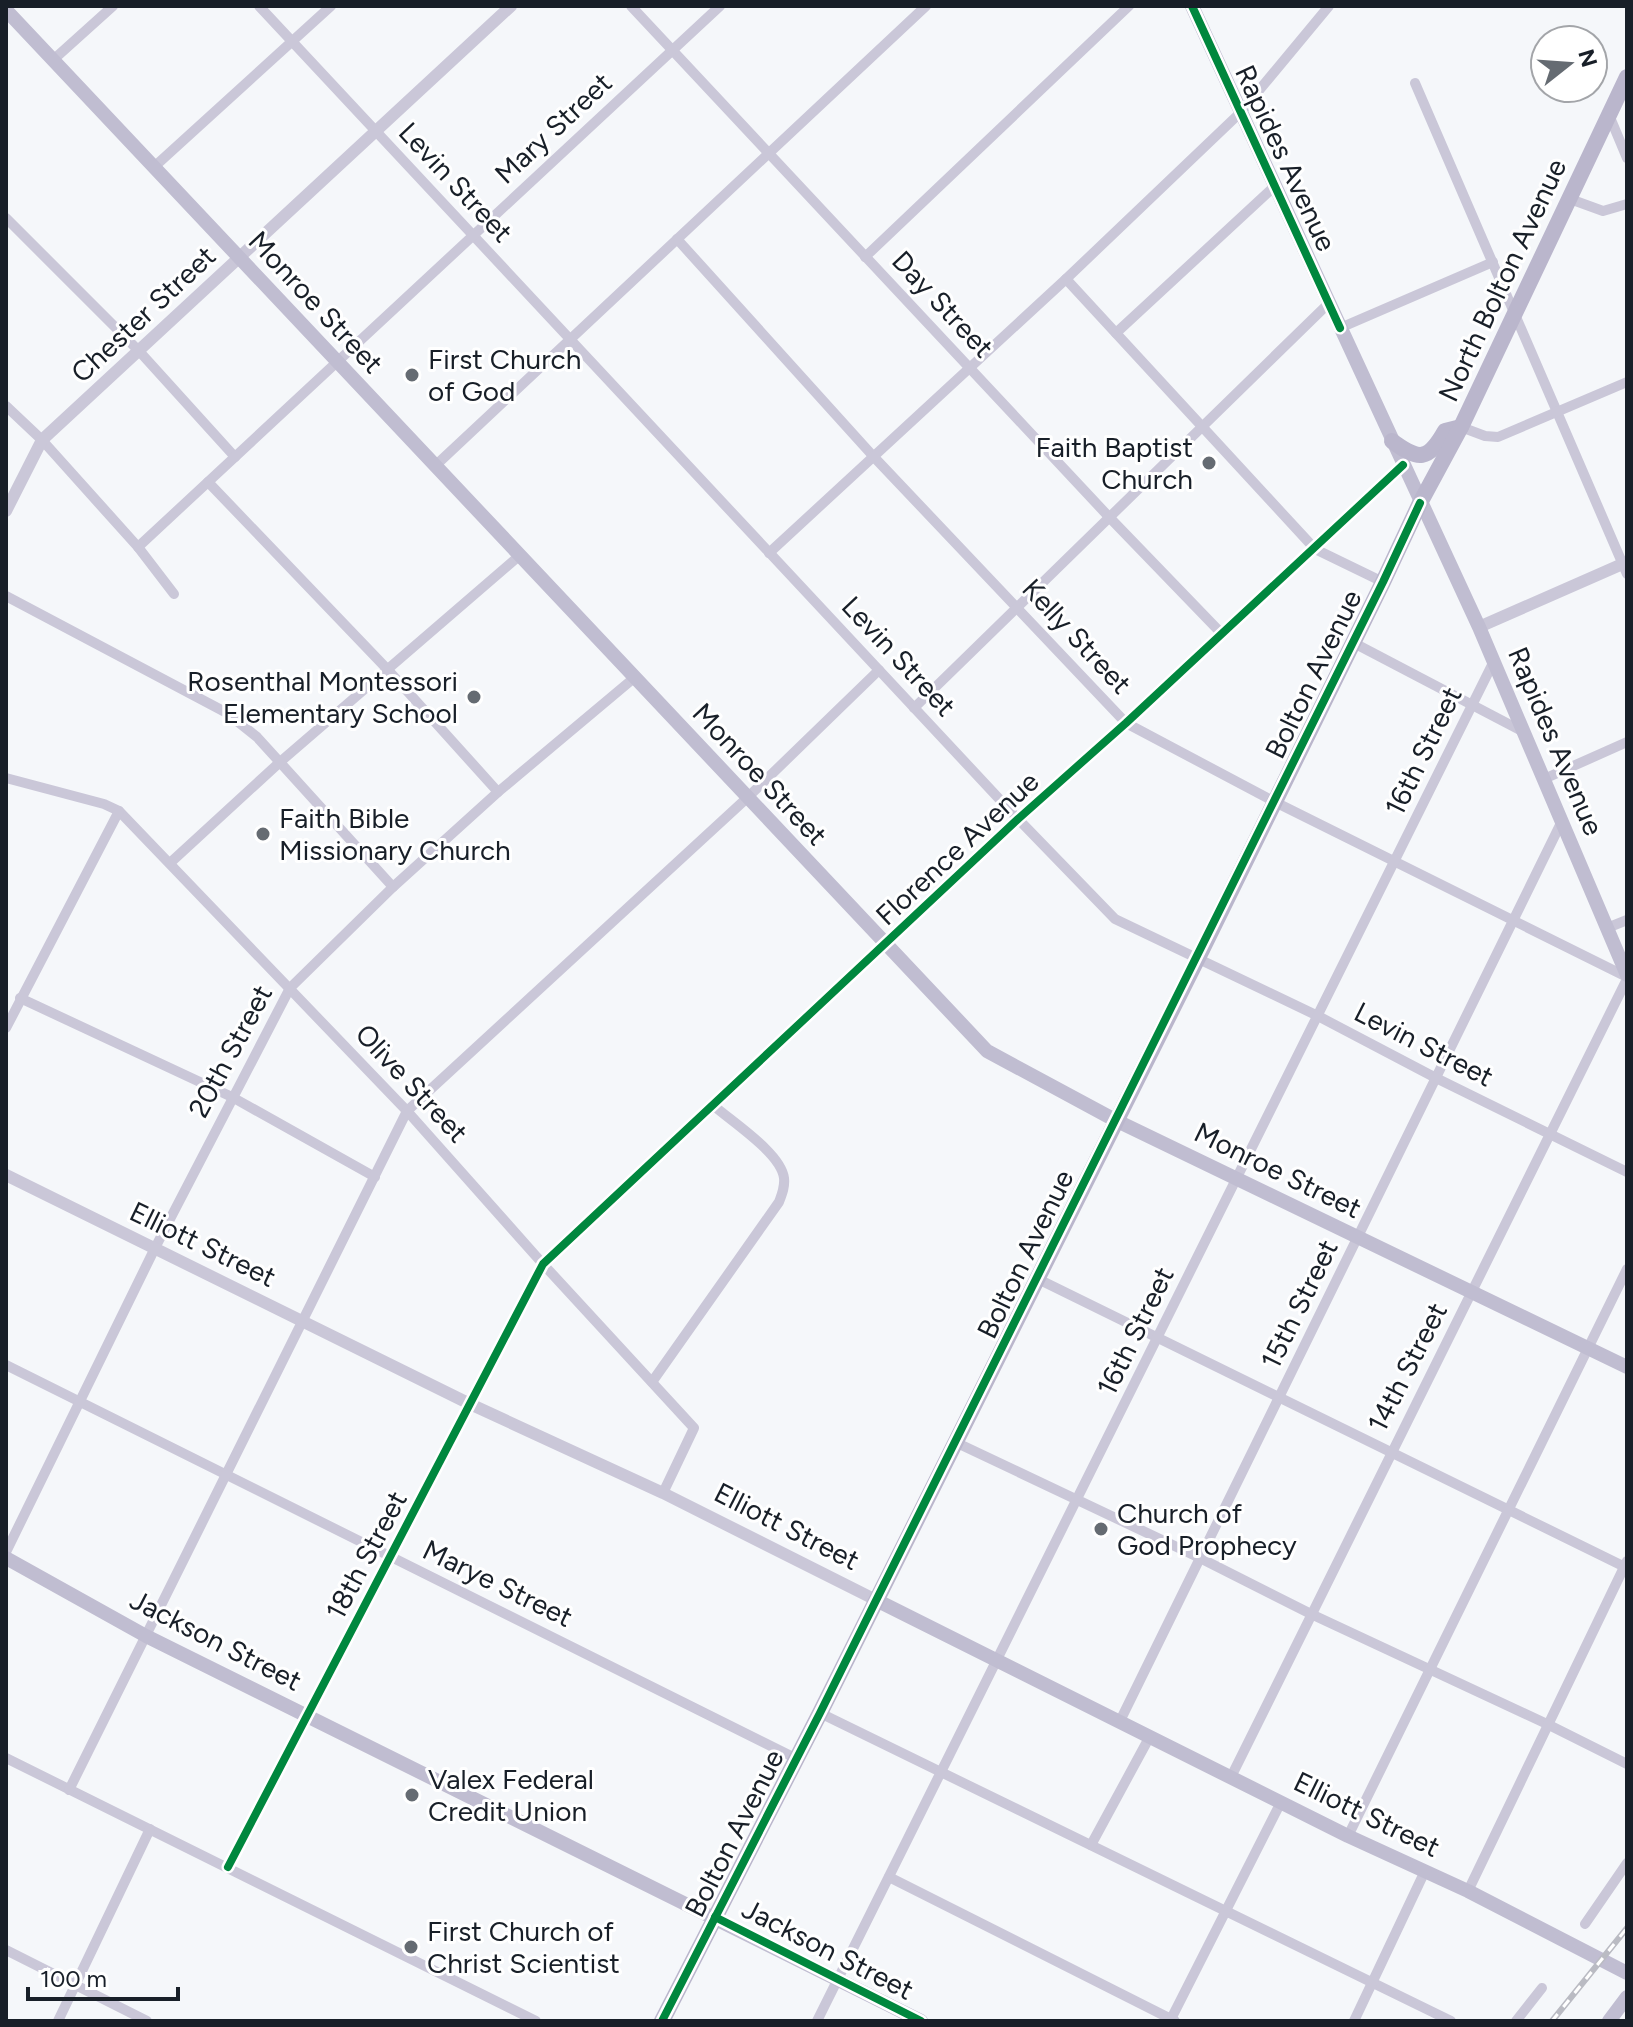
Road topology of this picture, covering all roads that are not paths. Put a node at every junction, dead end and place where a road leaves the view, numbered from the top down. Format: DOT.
graph roads {
  1 [pos="113,6"];
  2 [pos="259,6"];
  3 [pos="331,6"];
  4 [pos="511,6"];
  5 [pos="631,6"];
  6 [pos="720,6"];
  7 [pos="926,6"];
  8 [pos="1129,6"];
  9 [pos="1192,6"];
  10 [pos="1329,6"];
  11 [pos="6,10"];
  12 [pos="293,43"];
  13 [pos="672,50"];
  14 [pos="53,60"];
  15 [pos="1627,77"];
  16 [pos="1415,83"];
  17 [pos="1241,112"];
  18 [pos="1609,115"];
  19 [pos="376,131"];
  20 [pos="769,154"];
  21 [pos="1627,158"];
  22 [pos="154,167"];
  23 [pos="1275,186"];
  24 [pos="1570,199"];
  25 [pos="1627,204"];
  26 [pos="6,218"];
  27 [pos="473,235"];
  28 [pos="677,239"];
  29 [pos="865,257"];
  30 [pos="239,258"];
  31 [pos="1493,262"];
  32 [pos="1066,279"];
  33 [pos="1329,303"];
  34 [pos="1515,313"];
  35 [pos="1340,328"];
  36 [pos="1116,333"];
  37 [pos="570,339"];
  38 [pos="139,351"];
  39 [pos="337,362"];
  40 [pos="968,367"];
  41 [pos="1627,382"];
  42 [pos="8,410"];
  43 [pos="1558,413"];
  44 [pos="1203,427"];
  45 [pos="1461,427"];
  46 [pos="42,440"];
  47 [pos="1392,441"];
  48 [pos="873,456"];
  49 [pos="235,457"];
  50 [pos="1403,465"];
  51 [pos="435,466"];
  52 [pos="208,482"];
  53 [pos="1420,503"];
  54 [pos="6,511"];
  55 [pos="1110,518"];
  56 [pos="138,547"];
  57 [pos="1315,549"];
  58 [pos="769,553"];
  59 [pos="519,556"];
  60 [pos="1626,567"];
  61 [pos="1383,582"];
  62 [pos="174,594"];
  63 [pos="6,596"];
  64 [pos="1017,607"];
  65 [pos="1479,627"];
  66 [pos="1222,634"];
  67 [pos="1352,642"];
  68 [pos="1494,661"];
  69 [pos="879,670"];
  70 [pos="389,671"];
  71 [pos="634,678"];
  72 [pos="1473,704"];
  73 [pos="914,708"];
  74 [pos="1126,723"];
  75 [pos="1524,732"];
  76 [pos="1627,742"];
  77 [pos="280,762"];
  78 [pos="6,778"];
  79 [pos="1544,779"];
  80 [pos="498,792"];
  81 [pos="747,798"];
  82 [pos="1275,802"];
  83 [pos="119,811"];
  84 [pos="1018,819"];
  85 [pos="1562,821"];
  86 [pos="1396,861"];
  87 [pos="170,863"];
  88 [pos="393,887"];
  89 [pos="1514,920"];
  90 [pos="1627,920"];
  91 [pos="1607,928"];
  92 [pos="885,945"];
  93 [pos="1198,958"];
  94 [pos="1627,977"];
  95 [pos="290,988"];
  96 [pos="20,998"];
  97 [pos="1318,1016"];
  98 [pos="6,1028"];
  99 [pos="1436,1078"];
  100 [pos="232,1097"];
  101 [pos="713,1105"];
  102 [pos="407,1111"];
  103 [pos="1115,1120"];
  104 [pos="1550,1135"];
  105 [pos="1627,1172"];
  106 [pos="6,1175"];
  107 [pos="375,1177"];
  108 [pos="1237,1178"];
  109 [pos="1358,1238"];
  110 [pos="155,1248"];
  111 [pos="543,1264"];
  112 [pos="1627,1269"];
  113 [pos="1038,1279"];
  114 [pos="1472,1293"];
  115 [pos="303,1322"];
  116 [pos="1157,1339"];
  117 [pos="1588,1347"];
  118 [pos="6,1365"];
  119 [pos="1627,1367"];
  120 [pos="652,1382"];
  121 [pos="1280,1397"];
  122 [pos="80,1402"];
  123 [pos="470,1404"];
  124 [pos="955,1442"];
  125 [pos="1392,1451"];
  126 [pos="227,1473"];
  127 [pos="663,1493"];
  128 [pos="1077,1501"];
  129 [pos="1508,1509"];
  130 [pos="6,1555"];
  131 [pos="390,1557"];
  132 [pos="1200,1558"];
  133 [pos="1626,1565"];
  134 [pos="876,1600"];
  135 [pos="1311,1614"];
  136 [pos="146,1636"];
  137 [pos="997,1661"];
  138 [pos="1429,1669"];
  139 [pos="820,1713"];
  140 [pos="307,1716"];
  141 [pos="1120,1721"];
  142 [pos="1547,1724"];
  143 [pos="1149,1738"];
  144 [pos="6,1758"];
  145 [pos="797,1759"];
  146 [pos="1627,1764"];
  147 [pos="941,1772"];
  148 [pos="1231,1777"];
  149 [pos="69,1790"];
  150 [pos="1281,1802"];
  151 [pos="150,1829"];
  152 [pos="1348,1836"];
  153 [pos="1091,1845"];
  154 [pos="1627,1863"];
  155 [pos="228,1867"];
  156 [pos="1425,1871"];
  157 [pos="889,1877"];
  158 [pos="1468,1891"];
  159 [pos="1225,1910"];
  160 [pos="715,1917"];
  161 [pos="1585,1924"];
  162 [pos="6,1950"];
  163 [pos="1627,1973"];
  164 [pos="838,1979"];
  165 [pos="1373,1983"];
  166 [pos="76,1985"];
  167 [pos="1542,1988"];
  168 [pos="1627,1997"];
  169 [pos="1172,2020"];
  170 [pos="58,2021"];
  171 [pos="147,2021"];
  172 [pos="536,2021"];
  173 [pos="662,2021"];
  174 [pos="817,2021"];
  175 [pos="921,2021"];
  176 [pos="1354,2021"];
  177 [pos="1451,2021"];
  178 [pos="1516,2021"];
  179 [pos="1609,2021"];
  1 -- 14 [label="street"];
  2 -- 12 [label="street, Levin Street"];
  3 -- 12 [label="street"];
  4 -- 19 [label="street, Chester Street"];
  5 -- 13 [label="street, Day Street"];
  6 -- 13 [label="street, Mary Street"];
  7 -- 20 [label="street"];
  8 -- 29 [label="street"];
  9 -- 17 [label="main road, Rapides Avenue"];
  10 -- 17 [label="street"];
  11 -- 14 [label="main road, Monroe Street"];
  12 -- 19 [label="street, Levin Street"];
  12 -- 22 [label="street"];
  13 -- 20 [label="street, Day Street"];
  13 -- 27 [label="street, Mary Street"];
  14 -- 22 [label="main road, Monroe Street"];
  15 -- 18 [label="main road, North Bolton Avenue"];
  16 -- 31 [label="street"];
  17 -- 23 [label="main road, Rapides Avenue"];
  17 -- 32 [label="street"];
  18 -- 21 [label="street"];
  18 -- 24 [label="main road, North Bolton Avenue"];
  19 -- 27 [label="street, Levin Street"];
  19 -- 30 [label="street, Chester Street"];
  20 -- 28 [label="street"];
  20 -- 29 [label="street, Day Street"];
  22 -- 30 [label="main road, Monroe Street"];
  23 -- 33 [label="main road, Rapides Avenue"];
  23 -- 36 [label="street"];
  24 -- 25 [label="street"];
  24 -- 34 [label="main road, North Bolton Avenue"];
  26 -- 38 [label="street"];
  27 -- 37 [label="street, Levin Street"];
  27 -- 39 [label="street, Mary Street"];
  28 -- 37 [label="street"];
  28 -- 48 [label="street, Kelly Street"];
  29 -- 40 [label="street, Day Street"];
  30 -- 38 [label="street, Chester Street"];
  30 -- 39 [label="main road, Monroe Street"];
  31 -- 34 [label="street"];
  31 -- 35 [label="street"];
  32 -- 36 [label="street"];
  32 -- 40 [label="street"];
  33 -- 35 [label="main road, Rapides Avenue"];
  33 -- 44 [label="street"];
  34 -- 43 [label="street"];
  34 -- 45 [label="main road, North Bolton Avenue"];
  35 -- 47 [label="main road, Rapides Avenue"];
  36 -- 44 [label="street"];
  37 -- 51 [label="street"];
  37 -- 58 [label="street, Levin Street"];
  38 -- 46 [label="street, Chester Street"];
  38 -- 49 [label="street"];
  39 -- 49 [label="street, Mary Street"];
  39 -- 51 [label="main road, Monroe Street"];
  40 -- 48 [label="street"];
  40 -- 55 [label="street, Day Street"];
  41 -- 43 [label="street"];
  42 -- 46 [label="street"];
  43 -- 45 [label="street"];
  43 -- 60 [label="street"];
  44 -- 55 [label="street"];
  44 -- 57 [label="street"];
  45 -- 47 [label="main road"];
  45 -- 53 [label="main road, North Bolton Avenue"];
  46 -- 54 [label="street, Chester Street"];
  46 -- 56 [label="street"];
  47 -- 50 [label="main road, Rapides Avenue"];
  48 -- 58 [label="street"];
  48 -- 64 [label="street, Kelly Street"];
  49 -- 52 [label="street, Mary Street"];
  50 -- 53 [label="main road, Rapides Avenue"];
  50 -- 57 [label="street, Florence Avenue"];
  51 -- 59 [label="main road, Monroe Street"];
  52 -- 56 [label="street, Mary Street"];
  52 -- 70 [label="street"];
  53 -- 61 [label="main road, Bolton Avenue"];
  53 -- 65 [label="main road, Rapides Avenue"];
  55 -- 64 [label="street"];
  55 -- 66 [label="street, Day Street"];
  56 -- 62 [label="street"];
  57 -- 61 [label="street"];
  57 -- 66 [label="street, Florence Avenue"];
  58 -- 69 [label="street, Levin Street"];
  59 -- 70 [label="street"];
  59 -- 71 [label="main road, Monroe Street"];
  60 -- 65 [label="street"];
  61 -- 67 [label="main road, Bolton Avenue"];
  63 -- 77 [label="street"];
  64 -- 73 [label="street"];
  64 -- 74 [label="street, Kelly Street"];
  65 -- 68 [label="main road, Rapides Avenue"];
  66 -- 74 [label="street, Florence Avenue"];
  67 -- 72 [label="street"];
  67 -- 82 [label="main road, Bolton Avenue"];
  68 -- 72 [label="street, 16th Street"];
  68 -- 75 [label="main road, Rapides Avenue"];
  69 -- 73 [label="street, Levin Street"];
  69 -- 81 [label="street"];
  70 -- 77 [label="street"];
  70 -- 80 [label="street"];
  71 -- 80 [label="street, 20th Street"];
  71 -- 81 [label="main road, Monroe Street"];
  72 -- 75 [label="street"];
  72 -- 86 [label="street, 16th Street"];
  73 -- 84 [label="street, Levin Street"];
  74 -- 82 [label="street, Kelly Street"];
  74 -- 84 [label="street, Florence Avenue"];
  75 -- 79 [label="main road, Rapides Avenue"];
  76 -- 79 [label="street"];
  77 -- 87 [label="street"];
  77 -- 88 [label="street"];
  78 -- 83 [label="street, Olive Street"];
  79 -- 85 [label="main road, Rapides Avenue"];
  80 -- 88 [label="street, 20th Street"];
  81 -- 92 [label="main road, Monroe Street"];
  81 -- 102 [label="street"];
  82 -- 86 [label="street, Kelly Street"];
  82 -- 93 [label="main road, Bolton Avenue"];
  83 -- 87 [label="street, Olive Street"];
  83 -- 96 [label="street"];
  84 -- 92 [label="street, Florence Avenue"];
  84 -- 93 [label="street, Levin Street"];
  85 -- 89 [label="street, 15th Street"];
  85 -- 91 [label="main road, Rapides Avenue"];
  86 -- 89 [label="street, Kelly Street"];
  86 -- 97 [label="street, 16th Street"];
  87 -- 95 [label="street, Olive Street"];
  88 -- 95 [label="street, 20th Street"];
  89 -- 94 [label="street, Kelly Street"];
  89 -- 99 [label="street, 15th Street"];
  90 -- 91 [label="street"];
  91 -- 94 [label="main road, Rapides Avenue"];
  92 -- 101 [label="street, Florence Avenue"];
  92 -- 103 [label="main road, Monroe Street"];
  93 -- 97 [label="street, Levin Street"];
  93 -- 103 [label="main road, Bolton Avenue"];
  94 -- 104 [label="street, 14th Street"];
  95 -- 100 [label="street, 20th Street"];
  95 -- 102 [label="street, Olive Street"];
  96 -- 98 [label="street"];
  96 -- 100 [label="street"];
  97 -- 99 [label="street, Levin Street"];
  97 -- 108 [label="street, 16th Street"];
  99 -- 104 [label="street, Levin Street"];
  99 -- 109 [label="street, 15th Street"];
  100 -- 107 [label="street"];
  100 -- 110 [label="street, 20th Street"];
  101 -- 111 [label="street, Florence Avenue"];
  101 -- 120 [label="street"];
  102 -- 107 [label="street"];
  102 -- 111 [label="street, Olive Street"];
  103 -- 108 [label="main road, Monroe Street"];
  103 -- 113 [label="main road, Bolton Avenue"];
  104 -- 105 [label="street, Levin Street"];
  104 -- 114 [label="street, 14th Street"];
  106 -- 110 [label="street, Elliott Street"];
  107 -- 115 [label="street"];
  108 -- 109 [label="main road, Monroe Street"];
  108 -- 116 [label="street, 16th Street"];
  109 -- 114 [label="main road, Monroe Street"];
  109 -- 121 [label="street, 15th Street"];
  110 -- 115 [label="street, Elliott Street"];
  110 -- 122 [label="street, 20th Street"];
  111 -- 120 [label="street, Olive Street"];
  111 -- 123 [label="street, 18th Street"];
  112 -- 117 [label="street"];
  113 -- 116 [label="street"];
  113 -- 124 [label="main road, Bolton Avenue"];
  114 -- 117 [label="main road, Monroe Street"];
  114 -- 125 [label="street, 14th Street"];
  115 -- 123 [label="street, Elliott Street"];
  115 -- 126 [label="street"];
  116 -- 121 [label="street"];
  116 -- 128 [label="street, 16th Street"];
  117 -- 119 [label="main road, Monroe Street"];
  117 -- 129 [label="street"];
  118 -- 122 [label="street, Marye Street"];
  120 -- 127 [label="street, Olive Street"];
  121 -- 125 [label="street"];
  121 -- 132 [label="street, 15th Street"];
  122 -- 126 [label="street, Marye Street"];
  122 -- 130 [label="street, 20th Street"];
  123 -- 127 [label="street, Elliott Street"];
  123 -- 131 [label="street, 18th Street"];
  124 -- 128 [label="street"];
  124 -- 134 [label="main road, Bolton Avenue"];
  125 -- 129 [label="street"];
  125 -- 135 [label="street, 14th Street"];
  126 -- 131 [label="street, Marye Street"];
  126 -- 136 [label="street"];
  127 -- 134 [label="street, Elliott Street"];
  128 -- 132 [label="street"];
  128 -- 137 [label="street, 16th Street"];
  129 -- 133 [label="street"];
  129 -- 138 [label="street"];
  130 -- 136 [label="main road, Jackson Street"];
  131 -- 140 [label="street, 18th Street"];
  131 -- 145 [label="street, Marye Street"];
  132 -- 135 [label="street"];
  132 -- 141 [label="street, 15th Street"];
  133 -- 142 [label="street"];
  134 -- 137 [label="main road, Elliott Street"];
  134 -- 139 [label="main road, Bolton Avenue"];
  135 -- 138 [label="street"];
  135 -- 148 [label="street, 14th Street"];
  136 -- 140 [label="main road, Jackson Street"];
  136 -- 149 [label="street"];
  137 -- 141 [label="main road, Elliott Street"];
  137 -- 147 [label="street, 16th Street"];
  138 -- 142 [label="street"];
  138 -- 152 [label="street"];
  139 -- 145 [label="main road, Bolton Avenue"];
  139 -- 147 [label="street"];
  140 -- 155 [label="street, 18th Street"];
  140 -- 160 [label="main road, Jackson Street"];
  141 -- 143 [label="main road, Elliott Street"];
  142 -- 146 [label="street"];
  142 -- 158 [label="street"];
  143 -- 148 [label="main road, Elliott Street"];
  143 -- 153 [label="street"];
  144 -- 149 [label="street"];
  145 -- 160 [label="main road, Bolton Avenue"];
  147 -- 153 [label="street"];
  147 -- 157 [label="street, 16th Street"];
  148 -- 150 [label="main road, Elliott Street"];
  149 -- 151 [label="street"];
  150 -- 152 [label="main road, Elliott Street"];
  150 -- 159 [label="street"];
  151 -- 155 [label="street"];
  151 -- 166 [label="street"];
  152 -- 156 [label="main road, Elliott Street"];
  153 -- 159 [label="street"];
  154 -- 161 [label="street"];
  155 -- 172 [label="street"];
  156 -- 158 [label="main road, Elliott Street"];
  156 -- 165 [label="street"];
  157 -- 164 [label="street, 16th Street"];
  157 -- 169 [label="street"];
  158 -- 163 [label="main road, Elliott Street"];
  159 -- 165 [label="street"];
  159 -- 169 [label="street"];
  160 -- 164 [label="main road, Jackson Street"];
  160 -- 173 [label="main road, Bolton Avenue"];
  162 -- 166 [label="street"];
  164 -- 174 [label="street, 16th Street"];
  164 -- 175 [label="main road, Jackson Street"];
  165 -- 176 [label="street"];
  165 -- 177 [label="street"];
  166 -- 170 [label="street"];
  166 -- 171 [label="street"];
  167 -- 178 [label="street"];
  168 -- 179 [label="main road"];
}
